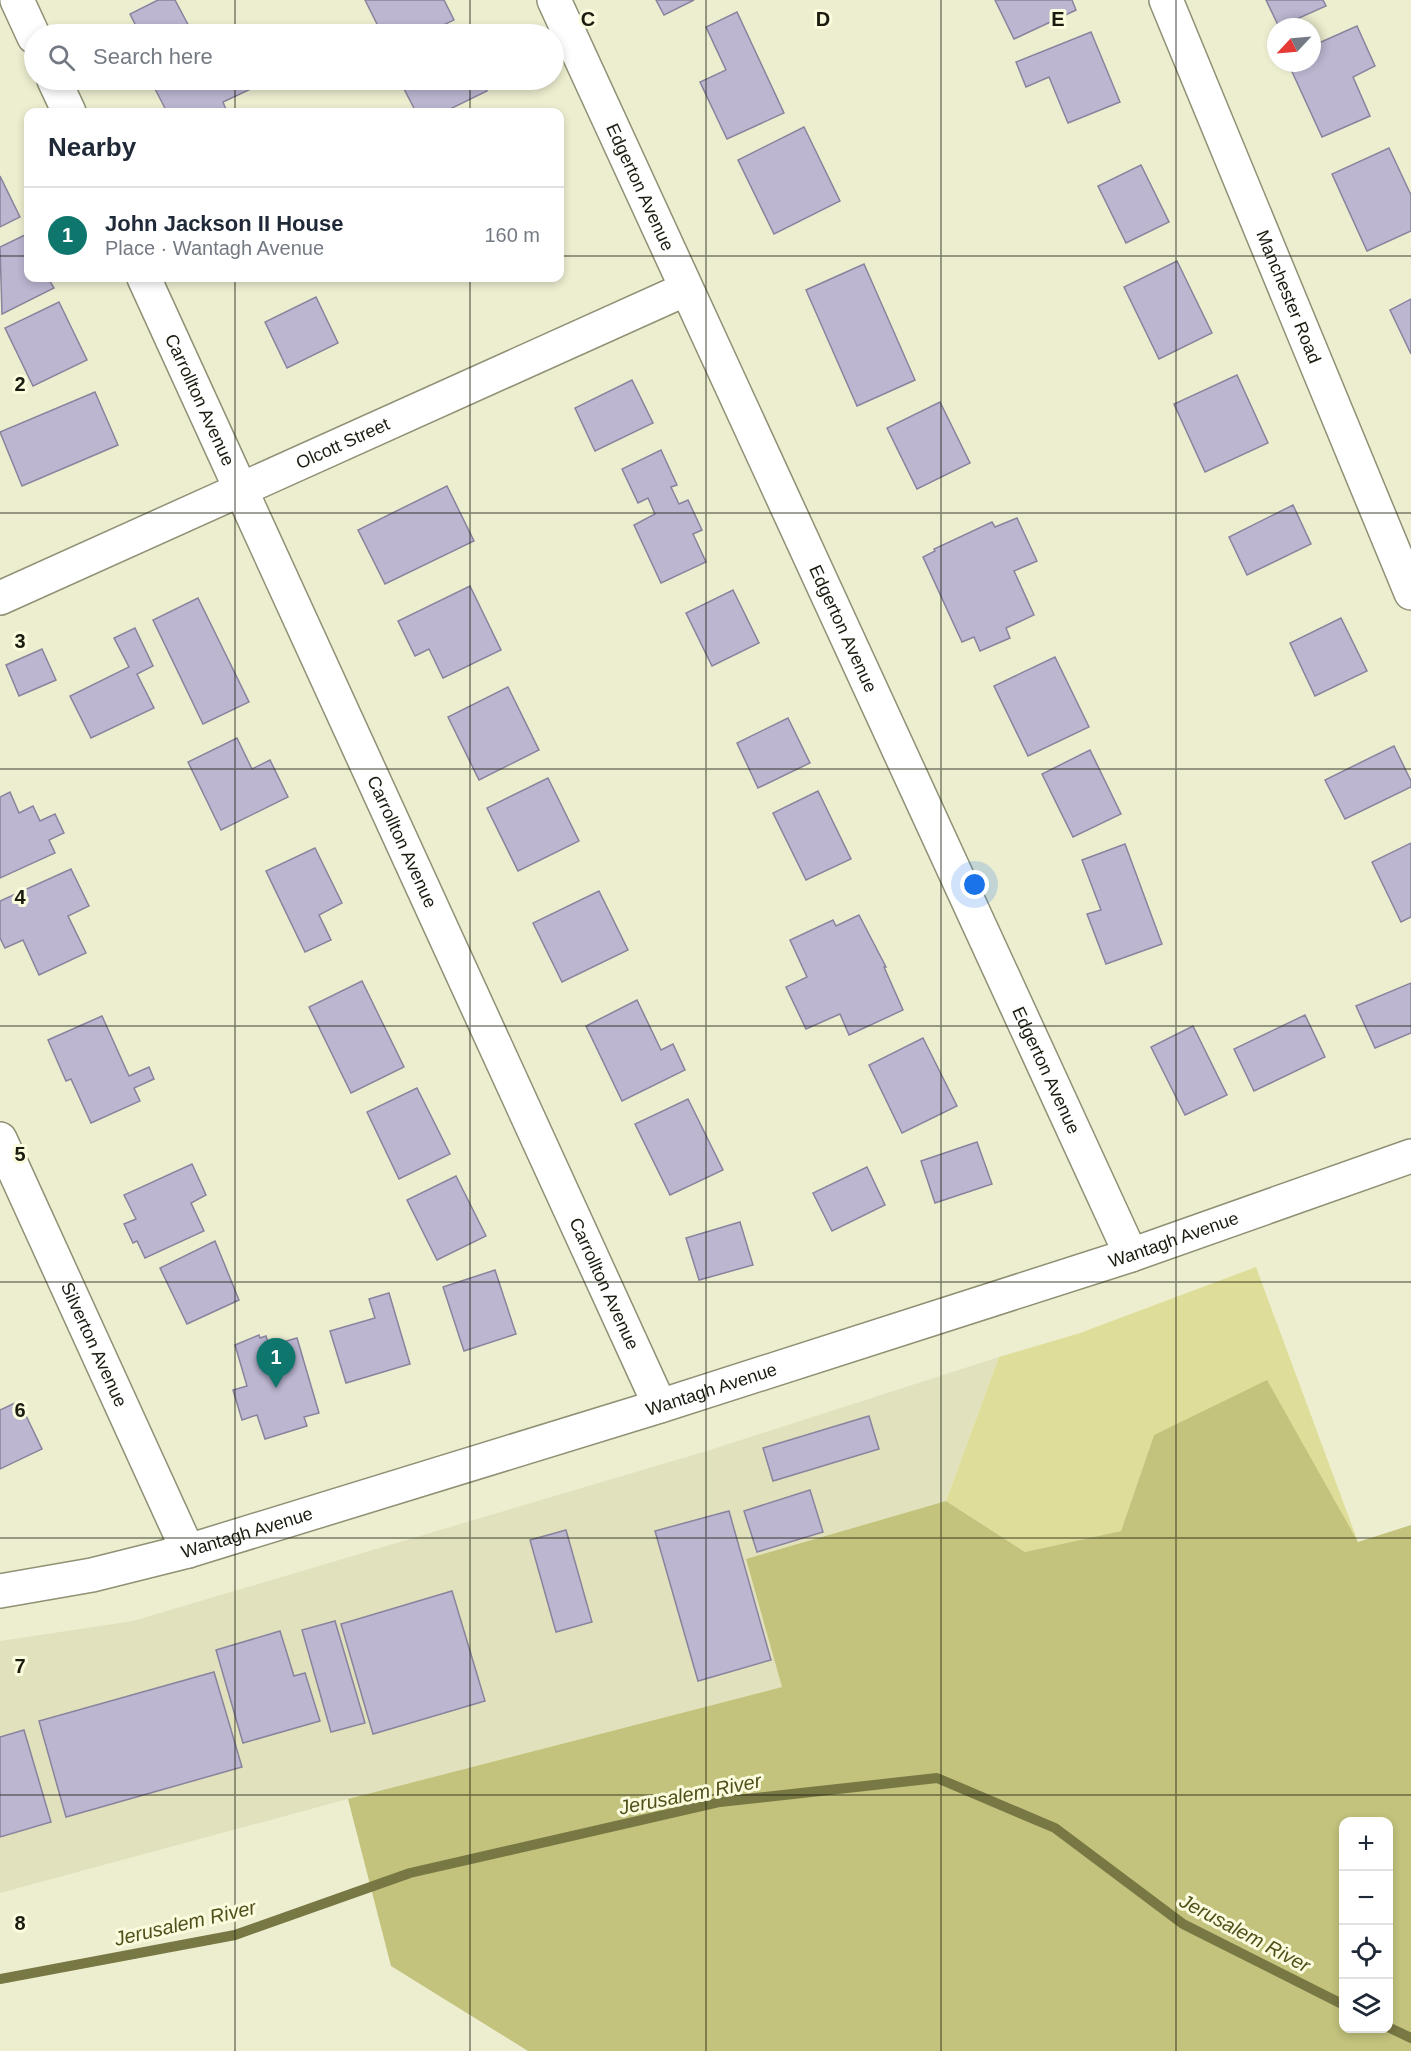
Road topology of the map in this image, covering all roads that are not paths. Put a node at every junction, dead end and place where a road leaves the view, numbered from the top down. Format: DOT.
graph roads {
  1 [pos="17,0"];
  2 [pos="554,0"];
  3 [pos="1166,0"];
  4 [pos="28,24"];
  5 [pos="59,90"];
  6 [pos="67,108"];
  7 [pos="146,282"];
  8 [pos="686,289"];
  9 [pos="241,489"];
  10 [pos="1411,593"];
  11 [pos="0,598"];
  12 [pos="0,1139"];
  13 [pos="1411,1156"];
  14 [pos="1131,1255"];
  15 [pos="660,1406"];
  16 [pos="188,1551"];
  17 [pos="0,1591"];
  1 -- 4 [label="street"];
  2 -- 8 [label="street, Edgerton Avenue"];
  3 -- 10 [label="street, Manchester Road"];
  5 -- 6 [label="street"];
  7 -- 9 [label="street, Carrollton Avenue"];
  8 -- 9 [label="street, Olcott Street"];
  8 -- 14 [label="street, Edgerton Avenue"];
  9 -- 11 [label="street, Olcott Street"];
  9 -- 15 [label="street, Carrollton Avenue"];
  12 -- 16 [label="street, Silverton Avenue"];
  13 -- 14 [label="street, Wantagh Avenue"];
  14 -- 15 [label="street, Wantagh Avenue"];
  15 -- 16 [label="street, Wantagh Avenue"];
  16 -- 17 [label="street, Wantagh Avenue"];
}
